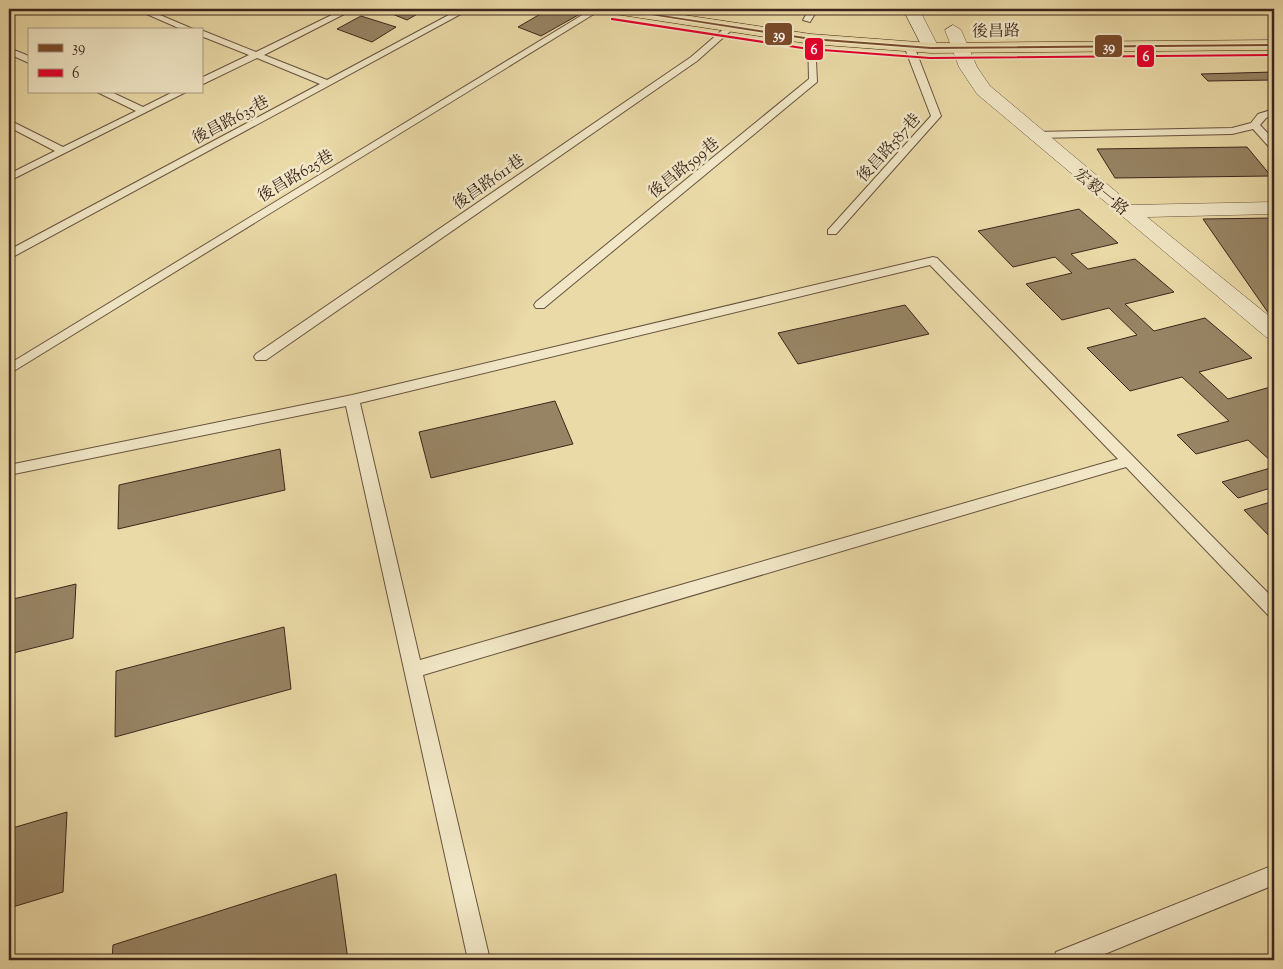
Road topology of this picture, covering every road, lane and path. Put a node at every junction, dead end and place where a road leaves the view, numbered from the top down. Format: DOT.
graph roads {
  1 [pos="138,9"];
  2 [pos="350,9"];
  3 [pos="466,9"];
  4 [pos="598,9"];
  5 [pos="615,9"];
  6 [pos="912,9"];
  7 [pos="807,14"];
  8 [pos="788,18"];
  9 [pos="827,22"];
  10 [pos="186,28"];
  11 [pos="730,28"];
  12 [pos="904,29"];
  13 [pos="922,30"];
  14 [pos="961,30"];
  15 [pos="202,34"];
  16 [pos="811,39"];
  17 [pos="1274,45"];
  18 [pos="909,46"];
  19 [pos="931,48"];
  20 [pos="960,49"];
  21 [pos="9,51"];
  22 [pos="256,55"];
  23 [pos="28,60"];
  24 [pos="202,82"];
  25 [pos="327,83"];
  26 [pos="102,92"];
  27 [pos="181,92"];
  28 [pos="144,111"];
  29 [pos="1274,112"];
  30 [pos="9,123"];
  31 [pos="1256,126"];
  32 [pos="1035,136"];
  33 [pos="1274,146"];
  34 [pos="63,151"];
  35 [pos="9,178"];
  36 [pos="1274,208"];
  37 [pos="1127,211"];
  38 [pos="832,232"];
  39 [pos="9,255"];
  40 [pos="540,305"];
  41 [pos="1271,327"];
  42 [pos="261,357"];
  43 [pos="9,370"];
  44 [pos="352,400"];
  45 [pos="1129,461"];
  46 [pos="9,470"];
  47 [pos="1274,610"];
  48 [pos="413,670"];
  49 [pos="1274,875"];
  50 [pos="479,960"];
  51 [pos="1064,960"];
  1 -- 10 [label="lane"];
  2 -- 22 [label="lane"];
  3 -- 25 [label="lane, 後昌路635巷"];
  4 -- 43 [label="lane, 後昌路625巷"];
  5 -- 11 [label="main road, 後昌路"];
  6 -- 13 [label="street"];
  7 -- 8 [label="main road"];
  7 -- 9 [label="main road"];
  11 -- 16 [label="main road, 後昌路"];
  11 -- 42 [label="lane, 後昌路611巷"];
  12 -- 13 [label="main road, 後昌路"];
  13 -- 14 [label="main road, 後昌路"];
  13 -- 19 [label="street"];
  14 -- 20 [label="street, 宏毅一路"];
  15 -- 22 [label="lane"];
  16 -- 18 [label="main road, 後昌路"];
  16 -- 40 [label="lane, 後昌路599巷"];
  17 -- 20 [label="main road, 後昌路"];
  18 -- 19 [label="main road, 後昌路"];
  18 -- 38 [label="lane, 後昌路587巷"];
  19 -- 20 [label="main road, 後昌路"];
  20 -- 32 [label="street, 宏毅一路"];
  21 -- 23 [label="lane"];
  22 -- 24 [label="lane"];
  22 -- 25 [label="lane"];
  25 -- 39 [label="lane, 後昌路635巷"];
  26 -- 28 [label="lane"];
  27 -- 28 [label="lane"];
  28 -- 34 [label="lane"];
  29 -- 31 [label="lane"];
  30 -- 34 [label="lane"];
  31 -- 32 [label="lane"];
  31 -- 33 [label="lane"];
  32 -- 37 [label="street, 宏毅一路"];
  34 -- 35 [label="lane"];
  36 -- 37 [label="street"];
  37 -- 41 [label="street, 宏毅一路"];
  44 -- 45 [label="lane"];
  44 -- 46 [label="lane"];
  44 -- 48 [label="lane"];
  45 -- 47 [label="lane"];
  45 -- 48 [label="lane"];
  48 -- 50 [label="lane"];
  49 -- 51 [label="lane"];
}
